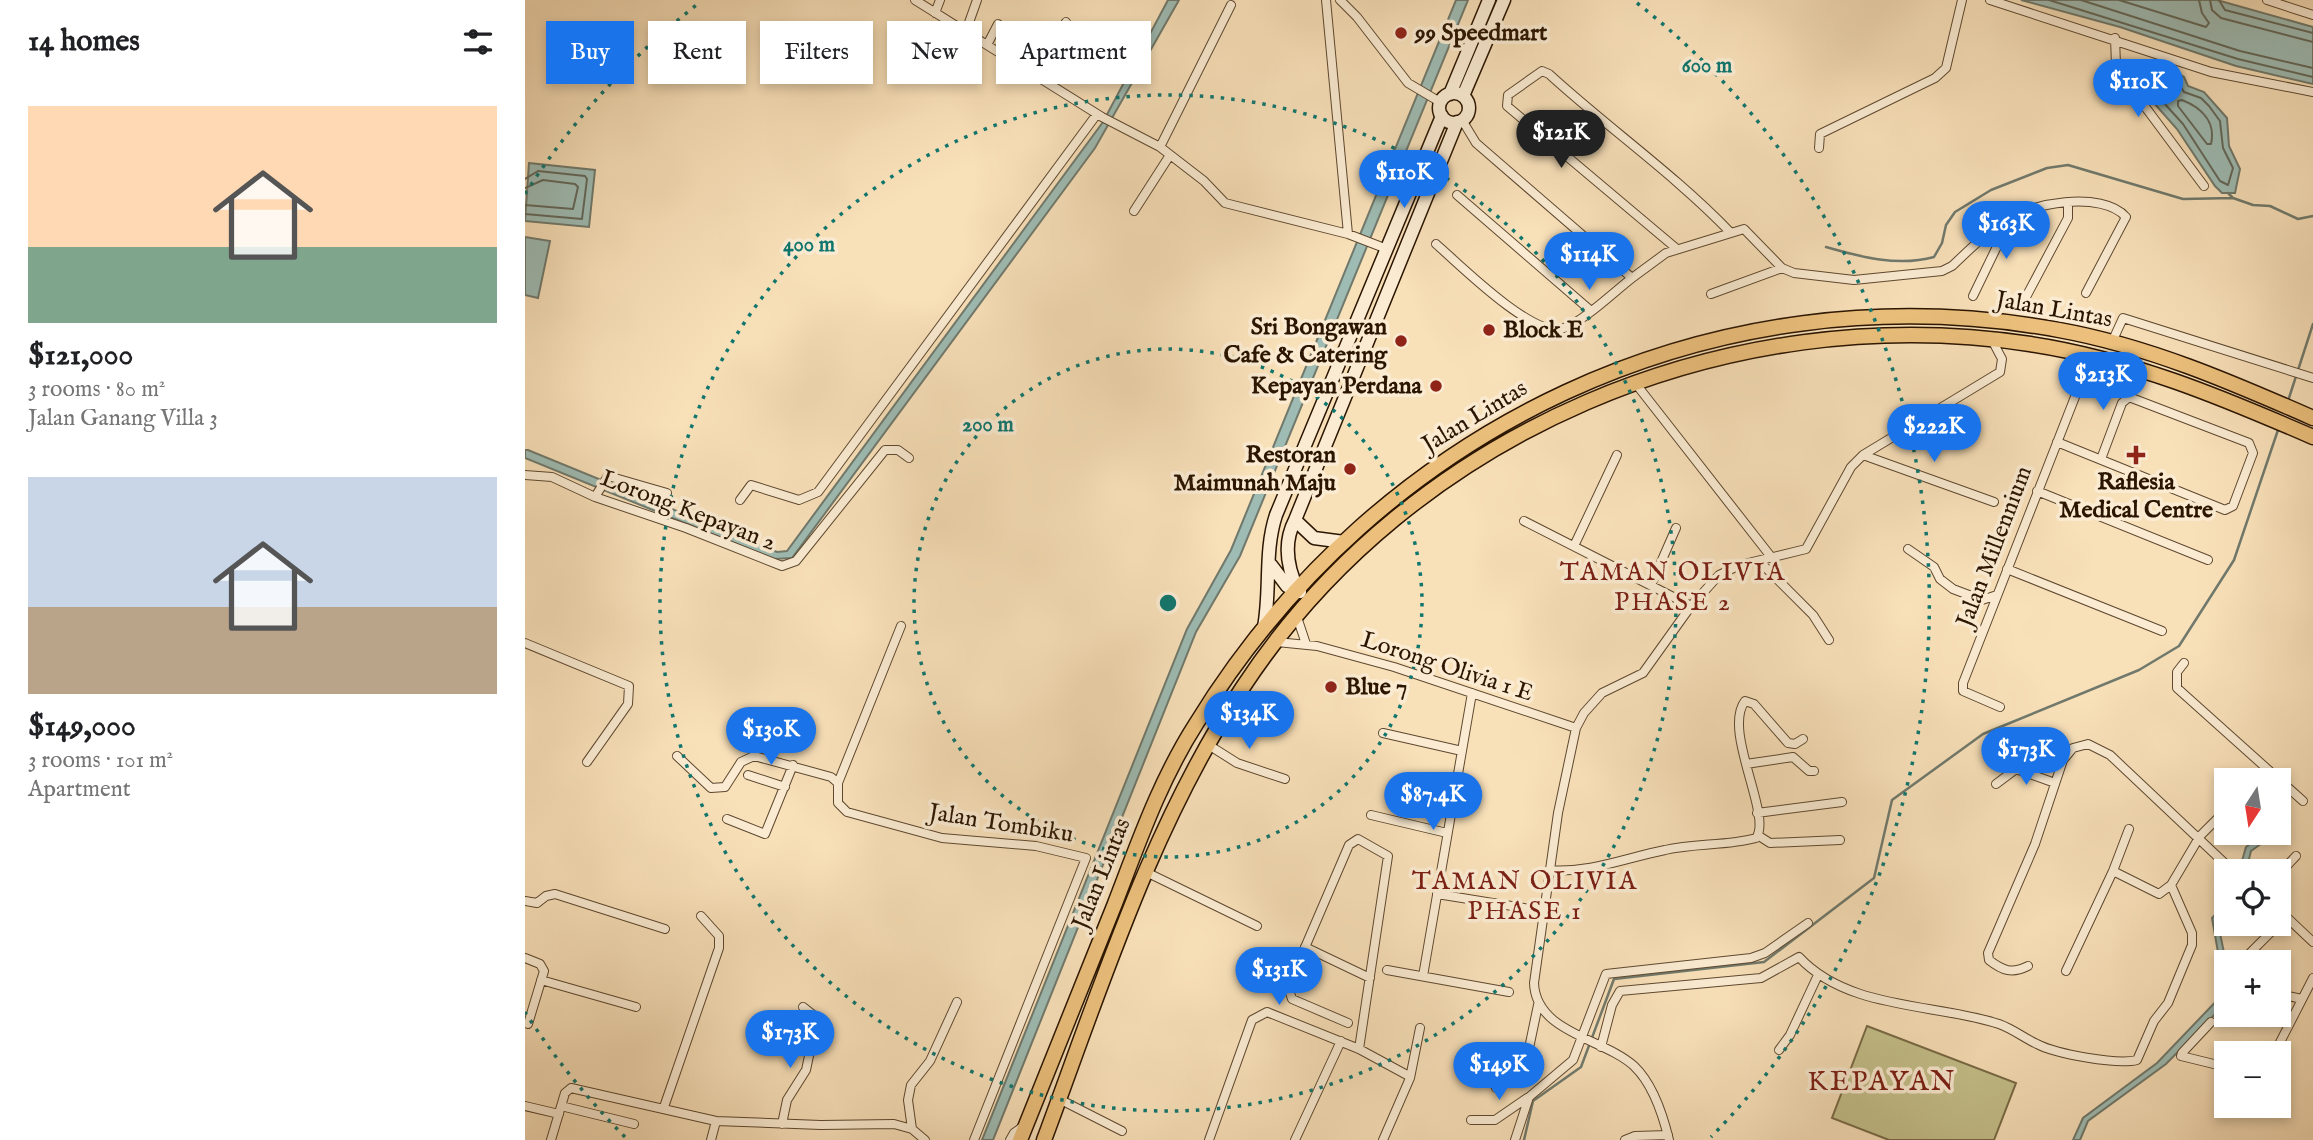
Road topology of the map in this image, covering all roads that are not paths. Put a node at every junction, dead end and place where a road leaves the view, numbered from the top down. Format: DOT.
graph roads {
  1 [pos="915,0"];
  2 [pos="940,0"];
  3 [pos="977,0"];
  4 [pos="1326,0"];
  5 [pos="1340,0"];
  6 [pos="1489,0"];
  7 [pos="1504,0"];
  8 [pos="1962,0"];
  9 [pos="1990,0"];
  10 [pos="2267,0"];
  11 [pos="1231,5"];
  12 [pos="935,13"];
  13 [pos="2313,15"];
  14 [pos="948,21"];
  15 [pos="969,21"];
  16 [pos="996,28"];
  17 [pos="2115,38"];
  18 [pos="982,43"];
  19 [pos="987,46"];
  20 [pos="996,51"];
  21 [pos="1052,84"];
  22 [pos="2313,92"];
  23 [pos="1446,98"];
  24 [pos="1100,115"];
  25 [pos="1442,116"];
  26 [pos="1460,121"];
  27 [pos="1160,147"];
  28 [pos="1819,148"];
  29 [pos="1170,155"];
  30 [pos="2204,186"];
  31 [pos="1457,195"];
  32 [pos="2068,202"];
  33 [pos="1134,211"];
  34 [pos="2004,220"];
  35 [pos="1730,232"];
  36 [pos="1353,235"];
  37 [pos="1436,244"];
  38 [pos="1387,249"];
  39 [pos="1677,249"];
  40 [pos="1782,268"];
  41 [pos="1632,278"];
  42 [pos="1711,293"];
  43 [pos="2086,293"];
  44 [pos="1973,296"];
  45 [pos="2026,297"];
  46 [pos="1590,310"];
  47 [pos="1989,338"];
  48 [pos="2020,342"];
  49 [pos="2112,342"];
  50 [pos="2070,351"];
  51 [pos="1665,353"];
  52 [pos="2002,359"];
  53 [pos="2115,361"];
  54 [pos="1673,369"];
  55 [pos="2313,378"];
  56 [pos="2082,379"];
  57 [pos="1634,381"];
  58 [pos="2313,418"];
  59 [pos="2313,437"];
  60 [pos="2057,442"];
  61 [pos="1616,455"];
  62 [pos="1863,455"];
  63 [pos="909,458"];
  64 [pos="2101,459"];
  65 [pos="525,475"];
  66 [pos="2037,491"];
  67 [pos="667,492"];
  68 [pos="597,493"];
  69 [pos="740,500"];
  70 [pos="1994,502"];
  71 [pos="1295,520"];
  72 [pos="1524,521"];
  73 [pos="1676,528"];
  74 [pos="1344,542"];
  75 [pos="1574,546"];
  76 [pos="1908,550"];
  77 [pos="1772,558"];
  78 [pos="2208,560"];
  79 [pos="1759,561"];
  80 [pos="1271,565"];
  81 [pos="2007,569"];
  82 [pos="1651,585"];
  83 [pos="1298,590"];
  84 [pos="1997,595"];
  85 [pos="1310,601"];
  86 [pos="1691,606"];
  87 [pos="1297,615"];
  88 [pos="901,626"];
  89 [pos="1264,627"];
  90 [pos="2162,631"];
  91 [pos="1829,640"];
  92 [pos="1274,642"];
  93 [pos="525,643"];
  94 [pos="1306,644"];
  95 [pos="2184,663"];
  96 [pos="1472,692"];
  97 [pos="1236,698"];
  98 [pos="2000,707"];
  99 [pos="1576,728"];
  100 [pos="1190,733"];
  101 [pos="1383,733"];
  102 [pos="1803,739"];
  103 [pos="1207,744"];
  104 [pos="1462,751"];
  105 [pos="677,756"];
  106 [pos="587,762"];
  107 [pos="1747,764"];
  108 [pos="793,765"];
  109 [pos="2265,768"];
  110 [pos="1814,771"];
  111 [pos="748,775"];
  112 [pos="1285,779"];
  113 [pos="2055,782"];
  114 [pos="838,783"];
  115 [pos="1996,784"];
  116 [pos="785,787"];
  117 [pos="2291,791"];
  118 [pos="2303,801"];
  119 [pos="1842,802"];
  120 [pos="1757,813"];
  121 [pos="1371,815"];
  122 [pos="727,820"];
  123 [pos="2214,822"];
  124 [pos="2129,830"];
  125 [pos="1447,832"];
  126 [pos="1759,836"];
  127 [pos="2200,836"];
  128 [pos="1840,841"];
  129 [pos="2296,856"];
  130 [pos="2222,859"];
  131 [pos="2291,861"];
  132 [pos="1549,870"];
  133 [pos="2113,871"];
  134 [pos="1148,873"];
  135 [pos="2171,885"];
  136 [pos="1437,894"];
  137 [pos="525,901"];
  138 [pos="1543,911"];
  139 [pos="701,916"];
  140 [pos="2291,922"];
  141 [pos="1808,923"];
  142 [pos="1257,926"];
  143 [pos="665,929"];
  144 [pos="2267,936"];
  145 [pos="2313,942"];
  146 [pos="1305,947"];
  147 [pos="2253,950"];
  148 [pos="525,958"];
  149 [pos="2028,966"];
  150 [pos="1387,970"];
  151 [pos="2066,971"];
  152 [pos="1818,975"];
  153 [pos="1423,976"];
  154 [pos="1370,978"];
  155 [pos="2313,978"];
  156 [pos="541,980"];
  157 [pos="1509,992"];
  158 [pos="2291,997"];
  159 [pos="2302,999"];
  160 [pos="957,1002"];
  161 [pos="1538,1005"];
  162 [pos="636,1007"];
  163 [pos="803,1007"];
  164 [pos="2211,1022"];
  165 [pos="1348,1023"];
  166 [pos="528,1024"];
  167 [pos="1420,1028"];
  168 [pos="1582,1037"];
  169 [pos="1341,1041"];
  170 [pos="2281,1041"];
  171 [pos="1599,1046"];
  172 [pos="1359,1049"];
  173 [pos="1779,1050"];
  174 [pos="2214,1065"];
  175 [pos="1410,1078"];
  176 [pos="1496,1088"];
  177 [pos="1529,1097"];
  178 [pos="1059,1099"];
  179 [pos="525,1106"];
  180 [pos="664,1107"];
  181 [pos="560,1110"];
  182 [pos="1471,1120"];
  183 [pos="716,1121"];
  184 [pos="782,1124"];
  185 [pos="1026,1124"];
  186 [pos="633,1125"];
  187 [pos="912,1129"];
  188 [pos="1122,1130"];
  189 [pos="1668,1138"];
  190 [pos="552,1140"];
  191 [pos="711,1140"];
  192 [pos="925,1140"];
  193 [pos="974,1140"];
  194 [pos="1010,1140"];
  195 [pos="1020,1140"];
  196 [pos="1044,1140"];
  197 [pos="1209,1140"];
  198 [pos="1295,1140"];
  199 [pos="1383,1140"];
  200 [pos="1515,1140"];
  201 [pos="1625,1140"];
  1 -- 12 [label="street"];
  2 -- 12 [label="street"];
  3 -- 15 [label="street"];
  4 -- 36 [label="street"];
  5 -- 23 [label="street"];
  6 -- 23 [label="street"];
  7 -- 23 [label="street"];
  8 -- 28 [label="street"];
  9 -- 17 [label="street"];
  10 -- 13 [label="street"];
  11 -- 27 [label="street"];
  12 -- 14 [label="street"];
  16 -- 19 [label="street"];
  17 -- 22 [label="street"];
  17 -- 30 [label="street"];
  18 -- 19 [label="street"];
  19 -- 20 [label="street"];
  21 -- 24 [label="street"];
  23 -- 25 [label="street"];
  23 -- 26 [label="street"];
  24 -- 27 [label="street"];
  24 -- 69 [label="street"];
  25 -- 26 [label="street"];
  25 -- 38 [label="street"];
  26 -- 41 [label="street"];
  26 -- 71 [label="street"];
  27 -- 29 [label="street"];
  29 -- 33 [label="street"];
  29 -- 36 [label="street"];
  31 -- 46 [label="street"];
  32 -- 34 [label="street"];
  32 -- 43 [label="street"];
  32 -- 45 [label="street"];
  34 -- 40 [label="street"];
  34 -- 44 [label="street"];
  35 -- 39 [label="street"];
  35 -- 39 [label="street"];
  35 -- 40 [label="street"];
  36 -- 38 [label="street"];
  37 -- 46 [label="street"];
  38 -- 80 [label="street"];
  39 -- 41 [label="street"];
  40 -- 42 [label="street"];
  41 -- 46 [label="street"];
  47 -- 48 [label="highway, Jalan Lintas"];
  47 -- 52 [label="street"];
  47 -- 54 [label="highway, Jalan Lintas"];
  48 -- 50 [label="highway, Jalan Lintas"];
  48 -- 52 [label="street"];
  49 -- 51 [label="highway, Jalan Lintas"];
  49 -- 55 [label="street"];
  49 -- 58 [label="highway, Jalan Lintas"];
  50 -- 53 [label="highway, Jalan Lintas"];
  50 -- 56 [label="street"];
  51 -- 54 [label="highway"];
  51 -- 74 [label="highway, Jalan Lintas"];
  52 -- 62 [label="street"];
  53 -- 56 [label="street"];
  53 -- 59 [label="highway, Jalan Lintas"];
  54 -- 57 [label="highway, Jalan Lintas"];
  56 -- 60 [label="street, Jalan Millennium"];
  57 -- 77 [label="street"];
  57 -- 85 [label="highway, Jalan Lintas"];
  60 -- 64 [label="street"];
  60 -- 66 [label="street, Jalan Millennium"];
  61 -- 75 [label="street"];
  62 -- 70 [label="street"];
  62 -- 77 [label="street"];
  63 -- 68 [label="street, Lorong Kepayan 2"];
  64 -- 64 [label="street"];
  65 -- 68 [label="street, Lorong Kepayan 2"];
  66 -- 78 [label="street"];
  66 -- 81 [label="street, Jalan Millennium"];
  67 -- 68 [label="street"];
  71 -- 74 [label="street"];
  71 -- 83 [label="street"];
  72 -- 75 [label="street"];
  73 -- 82 [label="street"];
  74 -- 83 [label="highway, Jalan Lintas"];
  75 -- 82 [label="street"];
  76 -- 84 [label="street"];
  77 -- 79 [label="street"];
  79 -- 86 [label="street"];
  79 -- 91 [label="street"];
  80 -- 83 [label="street"];
  80 -- 89 [label="street"];
  81 -- 84 [label="street, Jalan Millennium"];
  81 -- 90 [label="street"];
  82 -- 86 [label="street"];
  83 -- 85 [label="street"];
  83 -- 89 [label="highway, Jalan Lintas"];
  84 -- 98 [label="street, Jalan Millennium"];
  85 -- 87 [label="highway, Jalan Lintas"];
  86 -- 99 [label="street"];
  87 -- 92 [label="highway, Jalan Lintas"];
  87 -- 94 [label="street"];
  88 -- 114 [label="street"];
  89 -- 100 [label="highway, Jalan Lintas"];
  92 -- 94 [label="street, Lorong Olivia 1 E"];
  92 -- 97 [label="highway, Jalan Lintas"];
  93 -- 106 [label="street"];
  94 -- 96 [label="street, Lorong Olivia 1 E"];
  95 -- 109 [label="street"];
  96 -- 99 [label="street, Lorong Olivia 1 E"];
  96 -- 104 [label="street"];
  97 -- 100 [label="highway"];
  97 -- 103 [label="highway, Jalan Lintas"];
  99 -- 132 [label="street"];
  100 -- 185 [label="highway, Jalan Lintas"];
  101 -- 104 [label="street"];
  102 -- 107 [label="street"];
  103 -- 112 [label="street"];
  103 -- 134 [label="highway, Jalan Lintas"];
  104 -- 125 [label="street"];
  105 -- 108 [label="street"];
  107 -- 110 [label="street"];
  107 -- 120 [label="street"];
  108 -- 114 [label="street"];
  108 -- 116 [label="street"];
  111 -- 116 [label="street"];
  113 -- 115 [label="street"];
  113 -- 127 [label="street"];
  113 -- 149 [label="street"];
  114 -- 193 [label="street, Jalan Tombiku"];
  116 -- 122 [label="street"];
  117 -- 118 [label="street"];
  119 -- 120 [label="street"];
  120 -- 126 [label="street"];
  121 -- 125 [label="street"];
  123 -- 127 [label="street"];
  124 -- 133 [label="street"];
  125 -- 136 [label="street"];
  126 -- 128 [label="street"];
  126 -- 132 [label="street"];
  127 -- 130 [label="street"];
  127 -- 135 [label="street"];
  129 -- 131 [label="street"];
  132 -- 138 [label="street"];
  133 -- 135 [label="street"];
  133 -- 151 [label="street"];
  134 -- 142 [label="street"];
  134 -- 178 [label="highway, Jalan Lintas"];
  135 -- 152 [label="street"];
  136 -- 138 [label="street"];
  136 -- 153 [label="street"];
  137 -- 143 [label="street"];
  138 -- 161 [label="street"];
  139 -- 180 [label="street"];
  140 -- 145 [label="street"];
  141 -- 168 [label="street"];
  144 -- 147 [label="street"];
  146 -- 154 [label="street"];
  146 -- 154 [label="street"];
  146 -- 165 [label="street"];
  148 -- 156 [label="street"];
  150 -- 153 [label="street"];
  152 -- 171 [label="street"];
  152 -- 173 [label="street"];
  153 -- 157 [label="street"];
  154 -- 172 [label="street"];
  155 -- 159 [label="street"];
  156 -- 162 [label="street"];
  156 -- 166 [label="street"];
  158 -- 159 [label="street"];
  159 -- 170 [label="street"];
  160 -- 187 [label="street"];
  161 -- 168 [label="street"];
  161 -- 176 [label="street"];
  163 -- 184 [label="street"];
  164 -- 174 [label="street"];
  167 -- 175 [label="street"];
  168 -- 171 [label="street"];
  168 -- 177 [label="street"];
  169 -- 172 [label="street"];
  169 -- 197 [label="street"];
  169 -- 198 [label="street"];
  171 -- 189 [label="street"];
  172 -- 175 [label="street"];
  175 -- 199 [label="street"];
  177 -- 182 [label="street"];
  177 -- 200 [label="street"];
  178 -- 188 [label="street"];
  178 -- 196 [label="highway, Jalan Lintas"];
  179 -- 181 [label="street"];
  180 -- 181 [label="street"];
  180 -- 183 [label="street"];
  181 -- 186 [label="street"];
  181 -- 190 [label="street"];
  183 -- 184 [label="street"];
  183 -- 191 [label="street"];
  184 -- 187 [label="street"];
  185 -- 194 [label="street"];
  185 -- 195 [label="highway, Jalan Lintas"];
  187 -- 192 [label="street"];
  189 -- 201 [label="street"];
}
